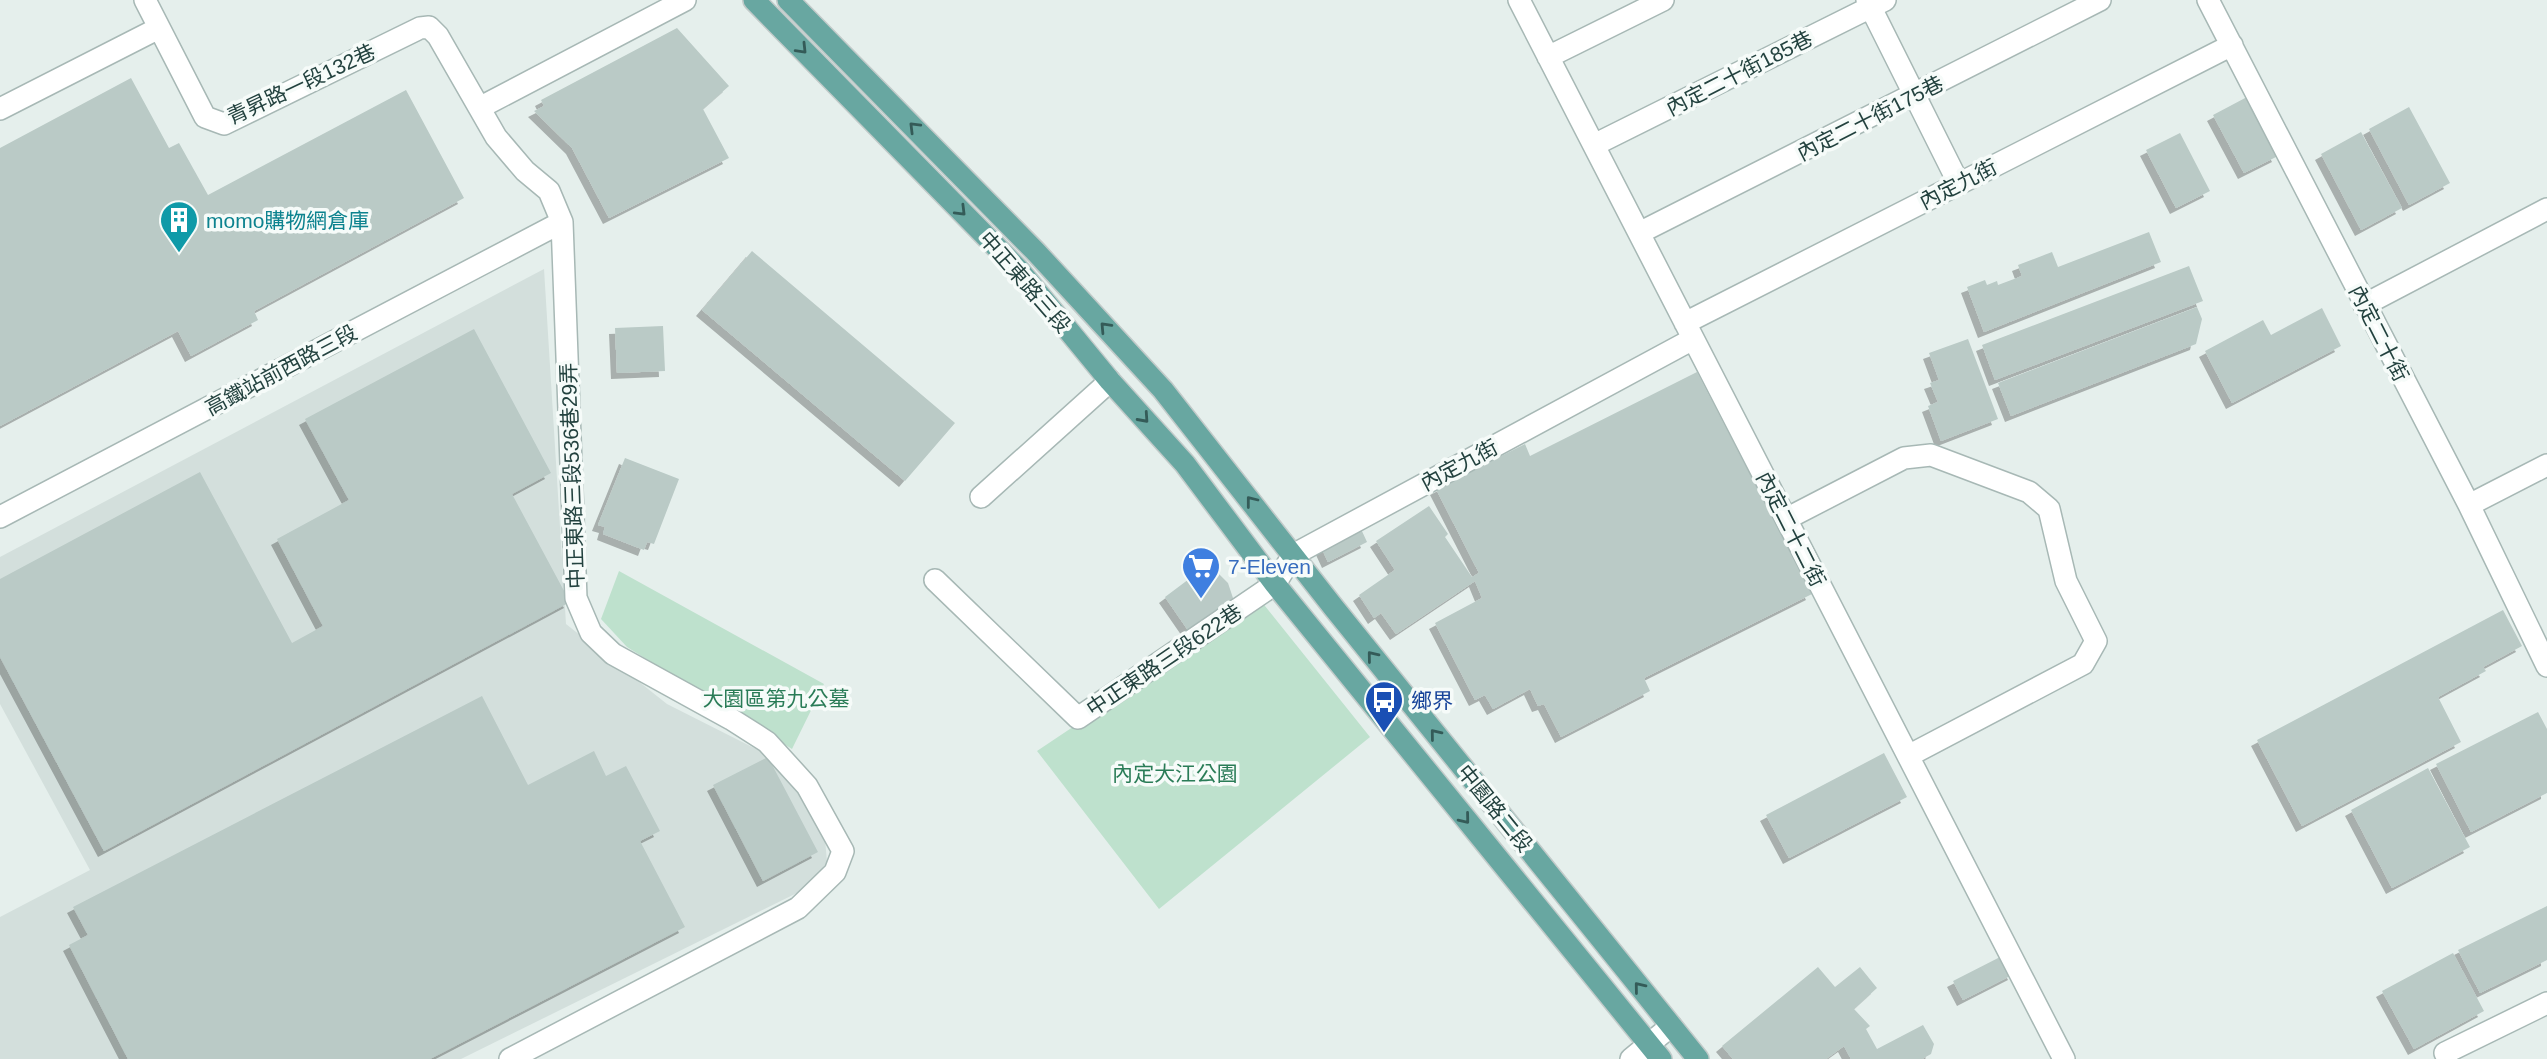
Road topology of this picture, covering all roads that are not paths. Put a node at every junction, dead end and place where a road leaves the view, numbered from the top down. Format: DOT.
graph roads {
  1 [pos="145,0"];
  2 [pos="685,0"];
  3 [pos="754,0"];
  4 [pos="788,0"];
  5 [pos="1519,0"];
  6 [pos="1663,0"];
  7 [pos="2100,0"];
  8 [pos="2208,0"];
  9 [pos="1874,2"];
  10 [pos="159,28"];
  11 [pos="2232,45"];
  12 [pos="1548,57"];
  13 [pos="1915,95"];
  14 [pos="481,107"];
  15 [pos="0,109"];
  16 [pos="1594,145"];
  17 [pos="1959,184"];
  18 [pos="2547,209"];
  19 [pos="562,222"];
  20 [pos="1639,233"];
  21 [pos="2364,305"];
  22 [pos="1689,331"];
  23 [pos="1110,382"];
  24 [pos="2547,465"];
  25 [pos="981,497"];
  26 [pos="2469,505"];
  27 [pos="0,517"];
  28 [pos="1786,519"];
  29 [pos="1293,555"];
  30 [pos="935,580"];
  31 [pos="1275,584"];
  32 [pos="2547,666"];
  33 [pos="1908,755"];
  34 [pos="2547,1003"];
  35 [pos="1671,1026"];
  36 [pos="1654,1052"];
  37 [pos="2445,1053"];
  38 [pos="510,1059"];
  39 [pos="1631,1059"];
  40 [pos="1698,1059"];
  41 [pos="2064,1059"];
  1 -- 10 [label="street, 青昇路一段132巷"];
  2 -- 14 [label="street"];
  3 -- 23 [label="main road, 中正東路三段, one-way"];
  29 -- 4 [label="main road, 中園路二段, one-way"];
  5 -- 12 [label="street, 內定二十二街"];
  6 -- 12 [label="street"];
  7 -- 13 [label="street, 內定二十街175巷"];
  8 -- 11 [label="street, 內定二十街"];
  9 -- 13 [label="street"];
  9 -- 16 [label="street, 內定二十街185巷"];
  10 -- 14 [label="street, 青昇路一段132巷"];
  10 -- 15 [label="street"];
  11 -- 17 [label="street, 內定九街"];
  11 -- 21 [label="street, 內定二十街"];
  12 -- 16 [label="street, 內定二十二街"];
  13 -- 17 [label="street"];
  13 -- 20 [label="street, 內定二十街175巷"];
  14 -- 19 [label="street, 中正東路三段536巷29弄"];
  16 -- 20 [label="street, 內定二十二街"];
  17 -- 22 [label="street, 內定九街"];
  18 -- 21 [label="street"];
  19 -- 27 [label="street, 高鐵站前西路三段"];
  19 -- 38 [label="street, 中正東路三段536巷29弄"];
  20 -- 22 [label="street, 內定二十二街"];
  21 -- 26 [label="street, 內定二十街"];
  22 -- 28 [label="street, 內定二十二街"];
  22 -- 29 [label="street, 內定九街"];
  23 -- 25 [label="street"];
  23 -- 31 [label="main road, 中正東路三段, one-way"];
  24 -- 26 [label="street"];
  26 -- 32 [label="street, 內定二十街"];
  28 -- 33 [label="street, 內定二十二街"];
  28 -- 33 [label="street"];
  29 -- 31 [label="street, 內定九街"];
  35 -- 29 [label="main road, 中園路二段, one-way"];
  30 -- 31 [label="street, 中正東路三段622巷"];
  31 -- 36 [label="main road, 中園路二段, one-way"];
  33 -- 41 [label="street, 內定二十二街"];
  34 -- 37 [label="street"];
  35 -- 36 [label="street"];
  35 -- 40 [label="main road, 中園路二段"];
  36 -- 39 [label="street"];
}
